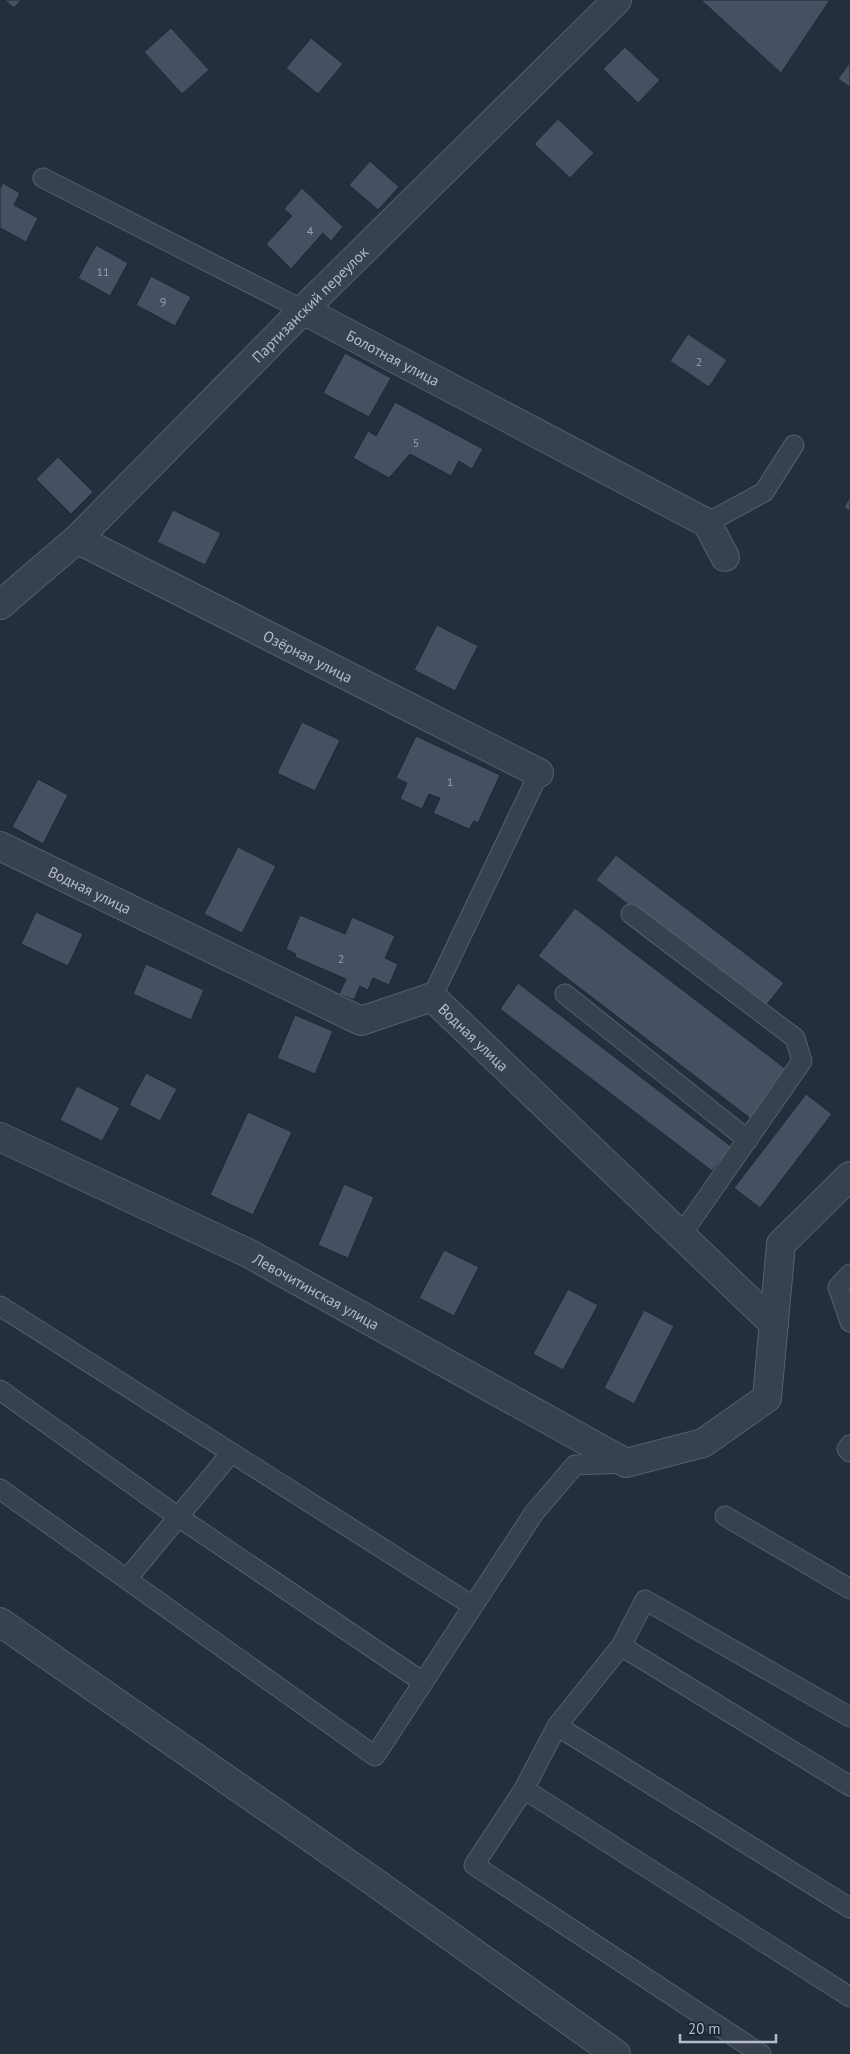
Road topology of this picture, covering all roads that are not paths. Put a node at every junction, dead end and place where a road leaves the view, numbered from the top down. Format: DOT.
graph roads {
  1 [pos="617,0"];
  2 [pos="43,178"];
  3 [pos="303,310"];
  4 [pos="794,445"];
  5 [pos="707,523"];
  6 [pos="77,539"];
  7 [pos="725,557"];
  8 [pos="0,605"];
  9 [pos="539,773"];
  10 [pos="0,846"];
  11 [pos="631,914"];
  12 [pos="565,994"];
  13 [pos="432,997"];
  14 [pos="0,1137"];
  15 [pos="748,1140"];
  16 [pos="850,1176"];
  17 [pos="680,1235"];
  18 [pos="850,1274"];
  19 [pos="0,1306"];
  20 [pos="850,1322"];
  21 [pos="774,1324"];
  22 [pos="0,1390"];
  23 [pos="850,1445"];
  24 [pos="850,1452"];
  25 [pos="231,1453"];
  26 [pos="626,1463"];
  27 [pos="0,1489"];
  28 [pos="177,1516"];
  29 [pos="725,1516"];
  30 [pos="127,1579"];
  31 [pos="850,1589"];
  32 [pos="473,1606"];
  33 [pos="0,1622"];
  34 [pos="621,1646"];
  35 [pos="423,1682"];
  36 [pos="850,1717"];
  37 [pos="557,1726"];
  38 [pos="850,1786"];
  39 [pos="524,1789"];
  40 [pos="850,1908"];
  41 [pos="850,1997"];
  42 [pos="616,2054"];
  43 [pos="761,2054"];
  1 -- 3 [label="street, Партизанский переулок"];
  2 -- 3 [label="lane, Болотная улица"];
  3 -- 5 [label="street, Болотная улица"];
  3 -- 6 [label="street, Партизанский переулок"];
  4 -- 5 [label="lane"];
  5 -- 7 [label="street"];
  6 -- 8 [label="street, Партизанский переулок"];
  6 -- 9 [label="street, Озёрная улица"];
  9 -- 13 [label="lane"];
  10 -- 13 [label="street, Водная улица"];
  11 -- 15 [label="lane"];
  12 -- 15 [label="lane"];
  13 -- 17 [label="street, Водная улица"];
  14 -- 26 [label="street, Левочитинская улица"];
  15 -- 17 [label="lane"];
  16 -- 21 [label="street"];
  17 -- 21 [label="street, Водная улица"];
  18 -- 20 [label="lane"];
  19 -- 25 [label="lane"];
  21 -- 26 [label="street"];
  22 -- 28 [label="lane"];
  23 -- 24 [label="lane"];
  25 -- 28 [label="lane"];
  25 -- 32 [label="lane"];
  26 -- 32 [label="lane"];
  27 -- 30 [label="lane"];
  28 -- 30 [label="lane"];
  28 -- 35 [label="lane"];
  29 -- 31 [label="lane"];
  30 -- 35 [label="lane"];
  32 -- 35 [label="lane"];
  33 -- 42 [label="street"];
  34 -- 36 [label="lane"];
  34 -- 37 [label="lane"];
  34 -- 38 [label="lane"];
  37 -- 39 [label="lane"];
  37 -- 40 [label="lane"];
  39 -- 41 [label="lane"];
  39 -- 43 [label="lane"];
}
